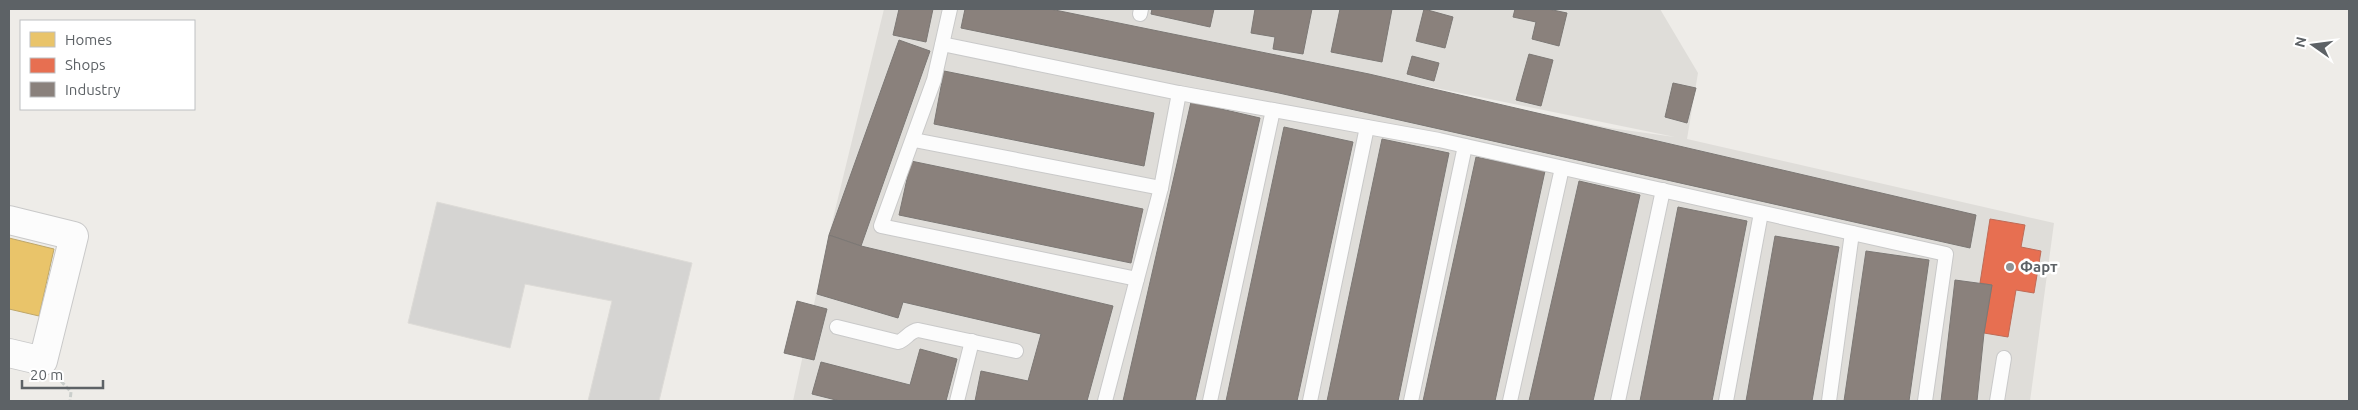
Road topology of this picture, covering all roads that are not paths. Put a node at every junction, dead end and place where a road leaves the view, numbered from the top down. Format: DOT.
graph roads {
  1 [pos="950,9"];
  2 [pos="942,44"];
  3 [pos="1179,93"];
  4 [pos="1273,110"];
  5 [pos="1367,127"];
  6 [pos="914,140"];
  7 [pos="1465,146"];
  8 [pos="1562,168"];
  9 [pos="1161,188"];
  10 [pos="1663,190"];
  11 [pos="1761,213"];
  12 [pos="9,220"];
  13 [pos="1852,233"];
  14 [pos="1137,279"];
  15 [pos="837,327"];
  16 [pos="972,342"];
  17 [pos="1016,351"];
  18 [pos="9,353"];
  19 [pos="2004,358"];
  20 [pos="957,401"];
  21 [pos="1105,401"];
  22 [pos="1210,401"];
  23 [pos="1310,401"];
  24 [pos="1411,401"];
  25 [pos="1510,401"];
  26 [pos="1618,401"];
  27 [pos="1726,401"];
  28 [pos="1830,401"];
  29 [pos="1925,401"];
  30 [pos="1997,401"];
  1 -- 2 [label="lane"];
  2 -- 3 [label="lane"];
  2 -- 6 [label="lane"];
  3 -- 4 [label="lane"];
  3 -- 9 [label="lane"];
  4 -- 5 [label="lane"];
  4 -- 22 [label="lane"];
  5 -- 7 [label="lane"];
  5 -- 23 [label="lane"];
  6 -- 9 [label="lane"];
  6 -- 14 [label="lane"];
  7 -- 8 [label="lane"];
  7 -- 24 [label="lane"];
  8 -- 10 [label="lane"];
  8 -- 25 [label="lane"];
  9 -- 14 [label="lane"];
  10 -- 11 [label="lane"];
  10 -- 26 [label="lane"];
  11 -- 13 [label="lane"];
  11 -- 27 [label="lane"];
  12 -- 18 [label="street"];
  13 -- 28 [label="lane"];
  13 -- 29 [label="lane"];
  14 -- 21 [label="lane"];
  15 -- 16 [label="lane"];
  16 -- 17 [label="lane"];
  16 -- 20 [label="lane"];
  19 -- 30 [label="lane"];
}
